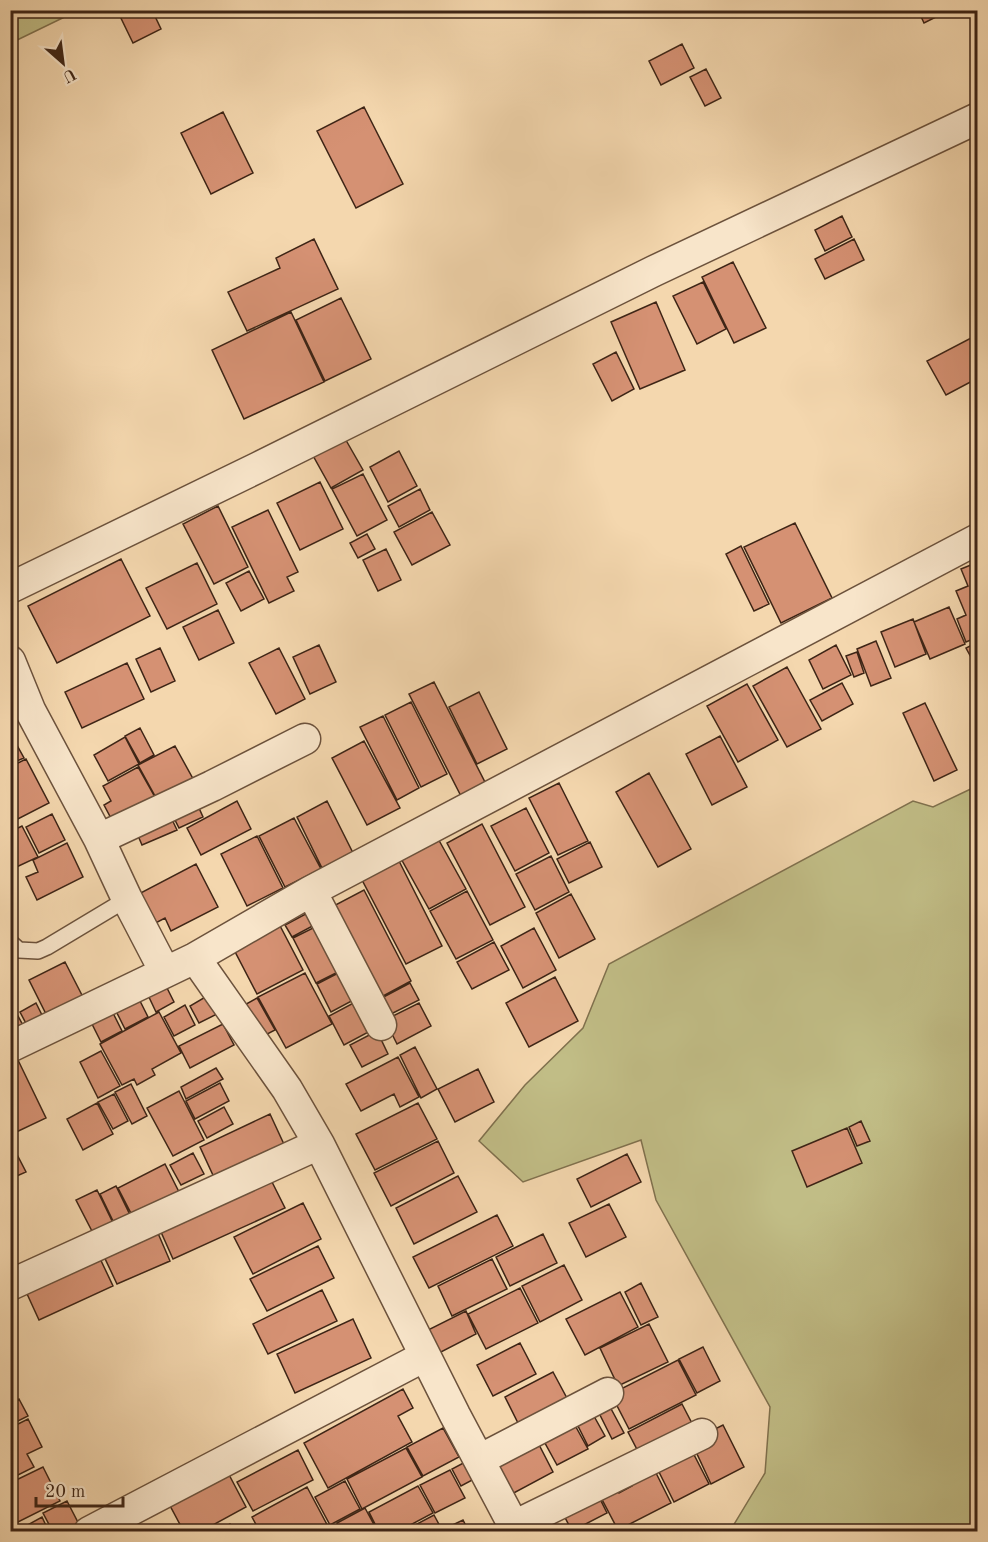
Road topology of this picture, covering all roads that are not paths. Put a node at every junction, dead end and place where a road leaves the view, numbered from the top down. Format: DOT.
graph roads {
  1 [pos="978,118"];
  2 [pos="978,539"];
  3 [pos="10,588"];
  4 [pos="10,661"];
  5 [pos="20,715"];
  6 [pos="305,739"];
  7 [pos="99,839"];
  8 [pos="311,891"];
  9 [pos="127,899"];
  10 [pos="10,942"];
  11 [pos="195,958"];
  12 [pos="165,972"];
  13 [pos="381,1025"];
  14 [pos="10,1047"];
  15 [pos="319,1144"];
  16 [pos="10,1285"];
  17 [pos="425,1356"];
  18 [pos="608,1393"];
  19 [pos="702,1434"];
  20 [pos="478,1460"];
  21 [pos="516,1529"];
  22 [pos="89,1532"];
  1 -- 3 [label="street"];
  2 -- 8 [label="street"];
  4 -- 5 [label="street"];
  5 -- 7 [label="street"];
  6 -- 7 [label="street"];
  7 -- 9 [label="street"];
  8 -- 11 [label="street"];
  8 -- 13 [label="street"];
  9 -- 10 [label="lane"];
  9 -- 12 [label="street"];
  11 -- 12 [label="street"];
  11 -- 15 [label="street"];
  12 -- 14 [label="street"];
  15 -- 16 [label="street"];
  15 -- 17 [label="street"];
  17 -- 20 [label="street"];
  17 -- 22 [label="street"];
  18 -- 20 [label="street"];
  19 -- 21 [label="street"];
  20 -- 21 [label="street"];
}
